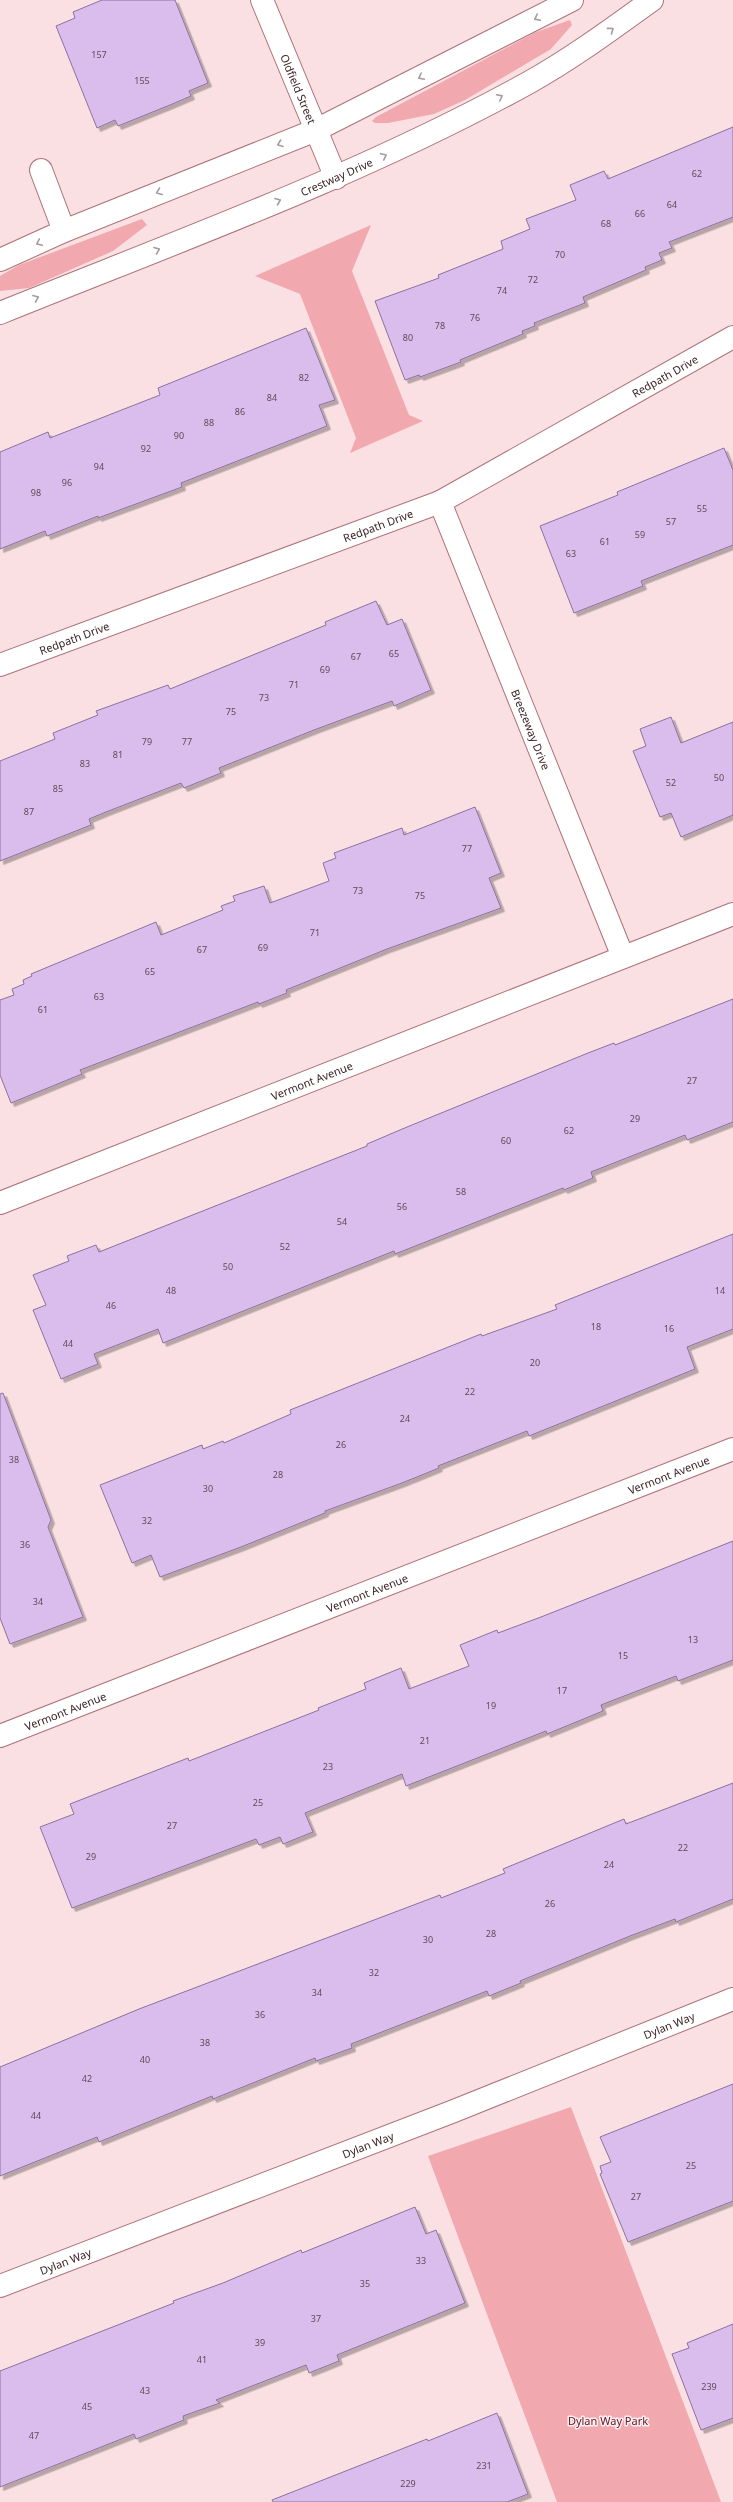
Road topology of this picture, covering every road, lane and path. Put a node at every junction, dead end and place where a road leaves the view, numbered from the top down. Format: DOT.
graph roads {
  1 [pos="262,0"];
  2 [pos="572,0"];
  3 [pos="652,0"];
  4 [pos="316,130"];
  5 [pos="41,170"];
  6 [pos="336,178"];
  7 [pos="64,231"];
  8 [pos="0,260"];
  9 [pos="0,313"];
  10 [pos="733,337"];
  11 [pos="440,502"];
  12 [pos="0,665"];
  13 [pos="733,914"];
  14 [pos="623,957"];
  15 [pos="0,1203"];
  16 [pos="733,1449"];
  17 [pos="0,1736"];
  18 [pos="733,1999"];
  19 [pos="0,2286"];
  1 -- 4 [label="street, Oldfield Street"];
  2 -- 4 [label="street, one-way"];
  6 -- 3 [label="street, Crestway Drive, one-way"];
  4 -- 6 [label="street, Oldfield Street"];
  4 -- 7 [label="street, one-way"];
  5 -- 7 [label="street"];
  9 -- 6 [label="street, Crestway Drive, one-way"];
  7 -- 8 [label="street, one-way"];
  10 -- 11 [label="street, Redpath Drive"];
  11 -- 12 [label="street, Redpath Drive"];
  11 -- 14 [label="street, Breezeway Drive"];
  13 -- 14 [label="street, Vermont Avenue"];
  14 -- 15 [label="street, Vermont Avenue"];
  16 -- 17 [label="street, Vermont Avenue"];
  18 -- 19 [label="street, Dylan Way"];
}
